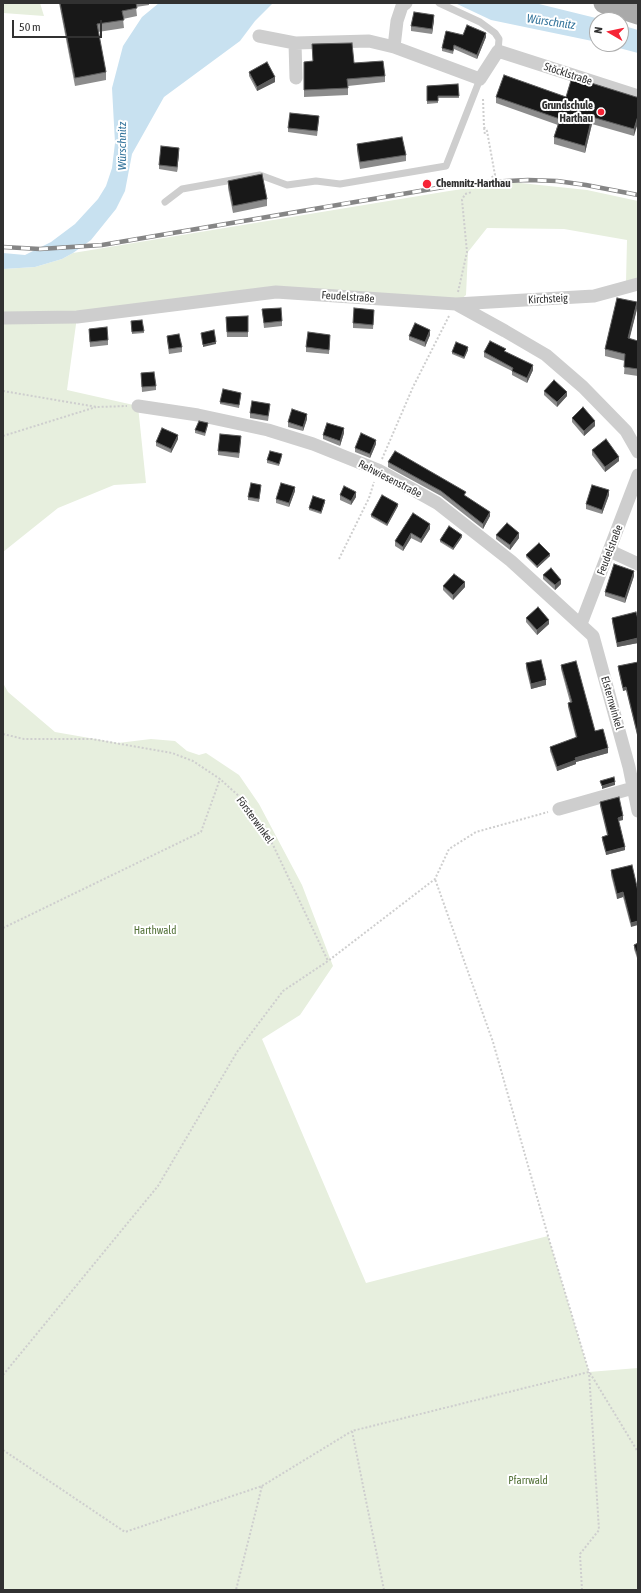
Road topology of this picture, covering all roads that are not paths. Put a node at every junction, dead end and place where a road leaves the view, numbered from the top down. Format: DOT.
graph roads {
  1 [pos="406,3"];
  2 [pos="439,3"];
  3 [pos="604,3"];
  4 [pos="638,14"];
  5 [pos="259,36"];
  6 [pos="295,43"];
  7 [pos="394,47"];
  8 [pos="498,51"];
  9 [pos="296,78"];
  10 [pos="480,79"];
  11 [pos="638,96"];
  12 [pos="164,202"];
  13 [pos="638,284"];
  14 [pos="457,300"];
  15 [pos="3,318"];
  16 [pos="138,406"];
  17 [pos="638,452"];
  18 [pos="638,475"];
  19 [pos="610,551"];
  20 [pos="638,564"];
  21 [pos="581,624"];
  22 [pos="633,788"];
  23 [pos="560,809"];
  24 [pos="638,811"];
  1 -- 7 [label="street"];
  2 -- 8 [label="lane"];
  3 -- 4 [label="main road"];
  5 -- 6 [label="street"];
  6 -- 7 [label="street"];
  6 -- 9 [label="street"];
  7 -- 10 [label="street"];
  8 -- 10 [label="street"];
  8 -- 11 [label="street, Stöcklstraße"];
  10 -- 12 [label="lane"];
  13 -- 14 [label="street, Kirchsteig"];
  14 -- 15 [label="street, Feudelstraße"];
  14 -- 17 [label="street, Feudelstraße"];
  16 -- 21 [label="street, Rehwiesenstraße"];
  18 -- 19 [label="street, Feudelstraße"];
  19 -- 20 [label="street"];
  19 -- 21 [label="street, Feudelstraße"];
  21 -- 22 [label="street, Elsternwinkel"];
  22 -- 23 [label="street"];
  22 -- 24 [label="street, Elsternwinkel"];
}
